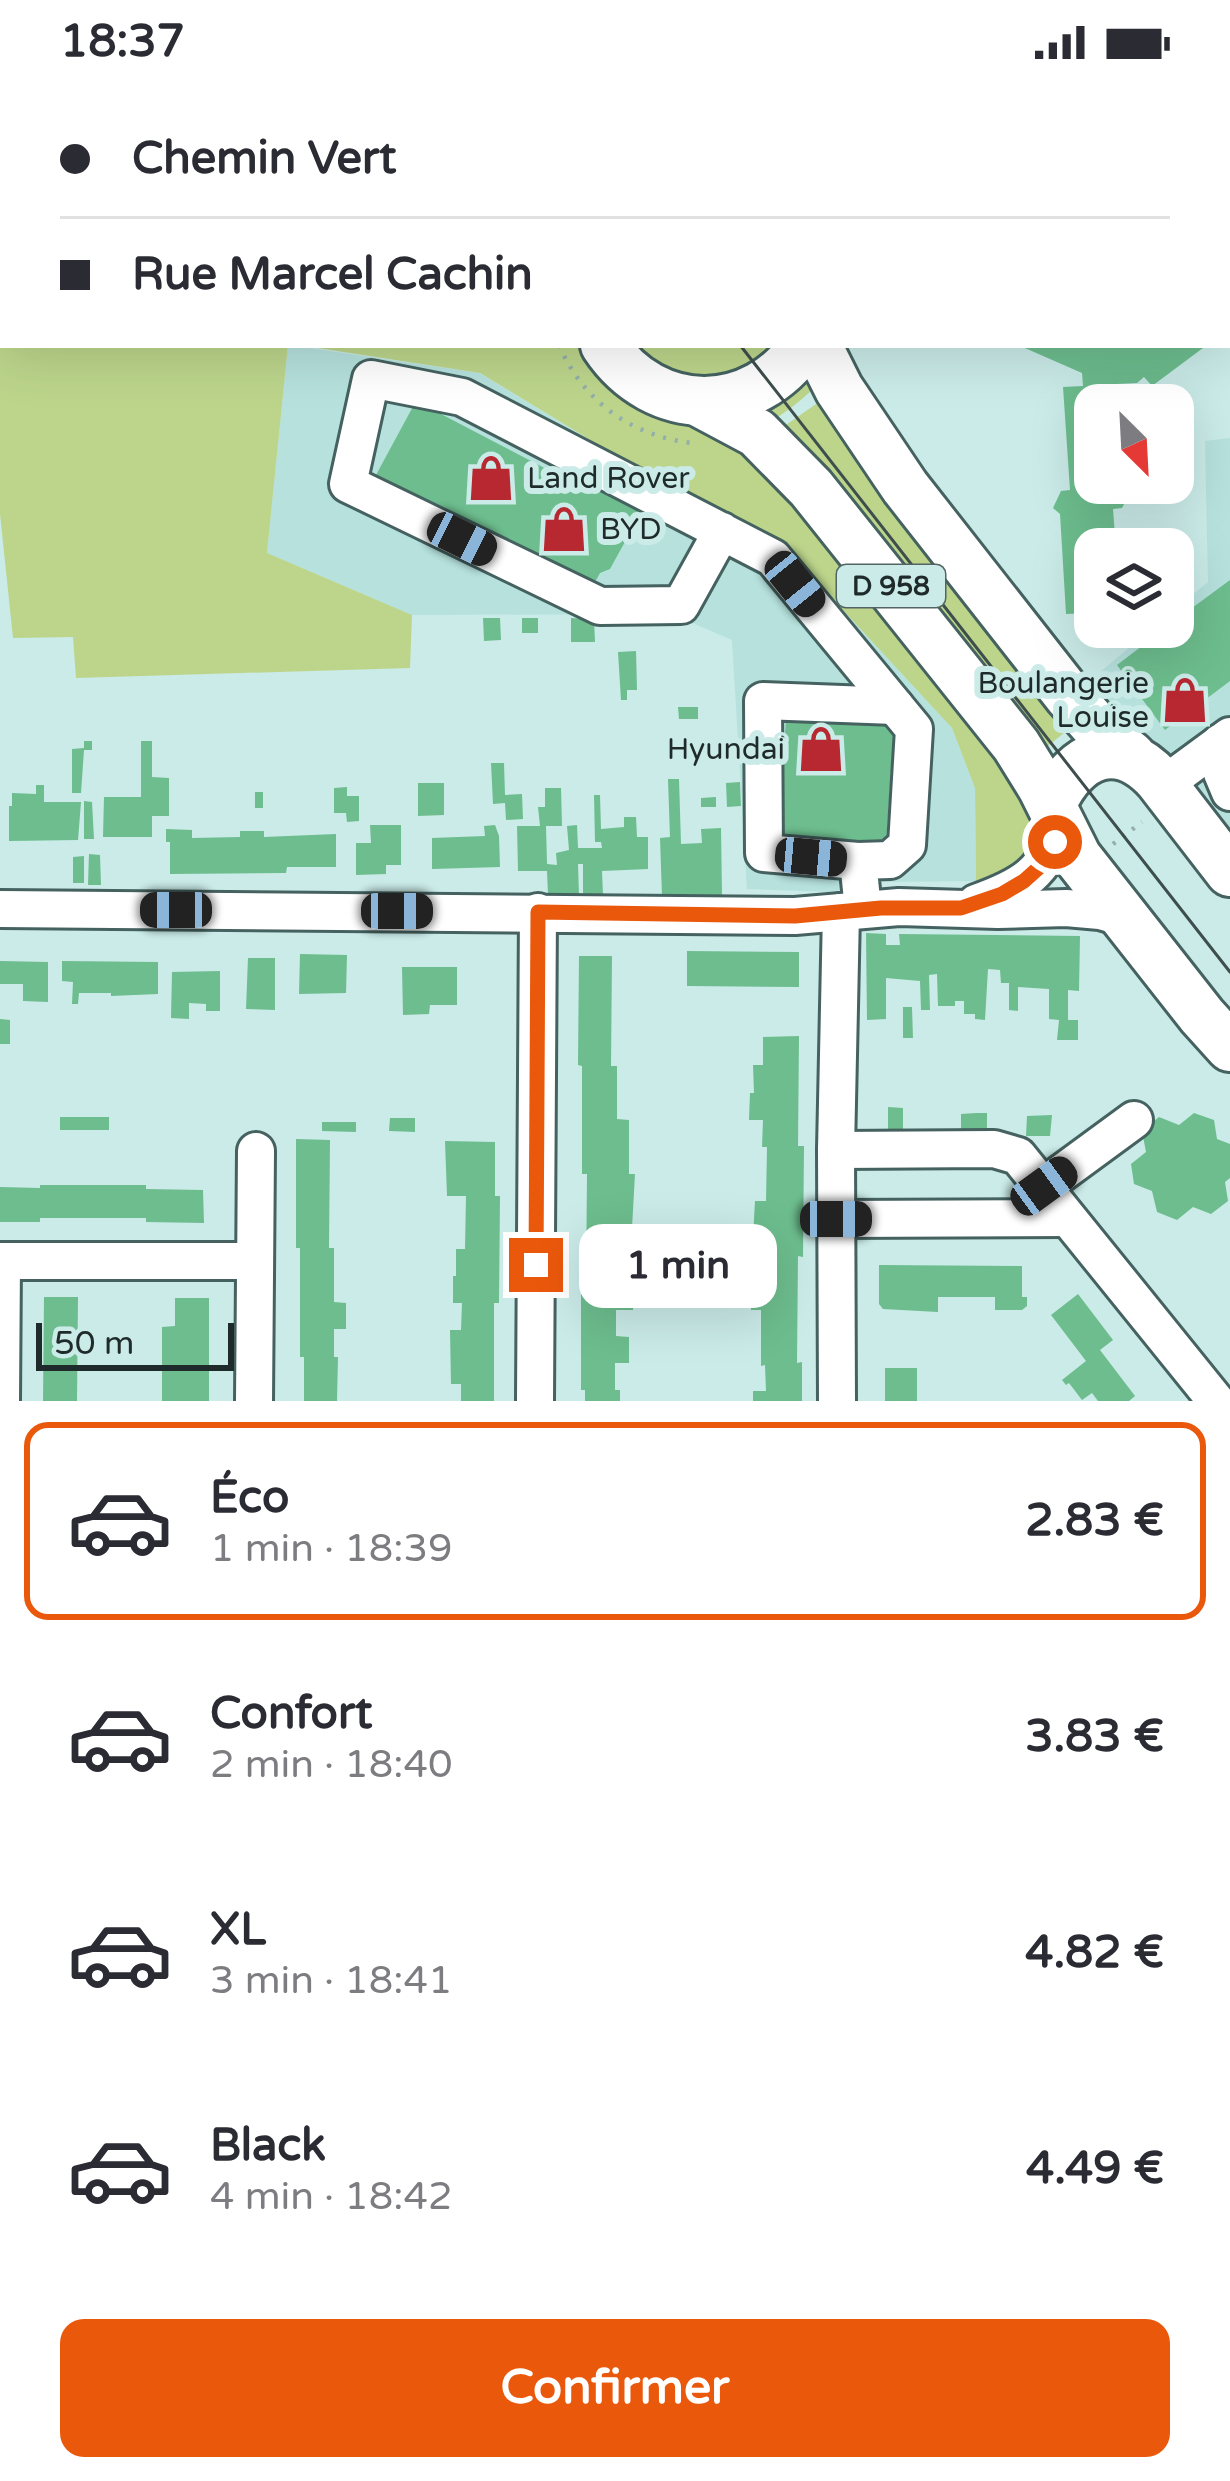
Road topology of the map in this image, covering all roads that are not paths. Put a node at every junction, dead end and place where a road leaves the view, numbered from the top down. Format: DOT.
graph roads {
  1 [pos="607,348"];
  2 [pos="801,348"];
  3 [pos="818,348"];
  4 [pos="697,401"];
  5 [pos="722,531"];
  6 [pos="896,706"];
  7 [pos="1225,740"];
  8 [pos="1145,785"];
  9 [pos="1230,792"];
  10 [pos="1055,814"];
  11 [pos="857,861"];
  12 [pos="1230,872"];
  13 [pos="961,908"];
  14 [pos="0,909"];
  15 [pos="852,911"];
  16 [pos="538,912"];
  17 [pos="1125,918"];
  18 [pos="1230,1047"];
  19 [pos="1134,1120"];
  20 [pos="836,1150"];
  21 [pos="256,1151"];
  22 [pos="1044,1186"];
  23 [pos="1067,1218"];
  24 [pos="836,1219"];
  25 [pos="1,1261"];
  26 [pos="255,1261"];
  27 [pos="1,1401"];
  28 [pos="254,1401"];
  29 [pos="536,1401"];
  30 [pos="837,1401"];
  31 [pos="1216,1401"];
  1 -- 4 [label="main road"];
  2 -- 4 [label="main road"];
  3 -- 8 [label="main road, D 958"];
  4 -- 10 [label="main road, D 958"];
  5 -- 5 [label="street"];
  5 -- 6 [label="street"];
  6 -- 11 [label="street"];
  6 -- 11 [label="street"];
  7 -- 8 [label="street"];
  7 -- 9 [label="street"];
  8 -- 10 [label="main road"];
  8 -- 12 [label="main road"];
  10 -- 13 [label="street"];
  10 -- 17 [label="main road"];
  11 -- 15 [label="street"];
  13 -- 15 [label="street"];
  13 -- 17 [label="street"];
  14 -- 16 [label="street"];
  15 -- 16 [label="street"];
  15 -- 20 [label="street"];
  16 -- 29 [label="street"];
  17 -- 18 [label="main road"];
  19 -- 22 [label="street"];
  20 -- 22 [label="street"];
  20 -- 24 [label="street"];
  21 -- 26 [label="street"];
  22 -- 23 [label="street"];
  23 -- 24 [label="street"];
  23 -- 31 [label="street"];
  24 -- 30 [label="street"];
  25 -- 26 [label="street"];
  25 -- 27 [label="street"];
  26 -- 28 [label="street"];
}
